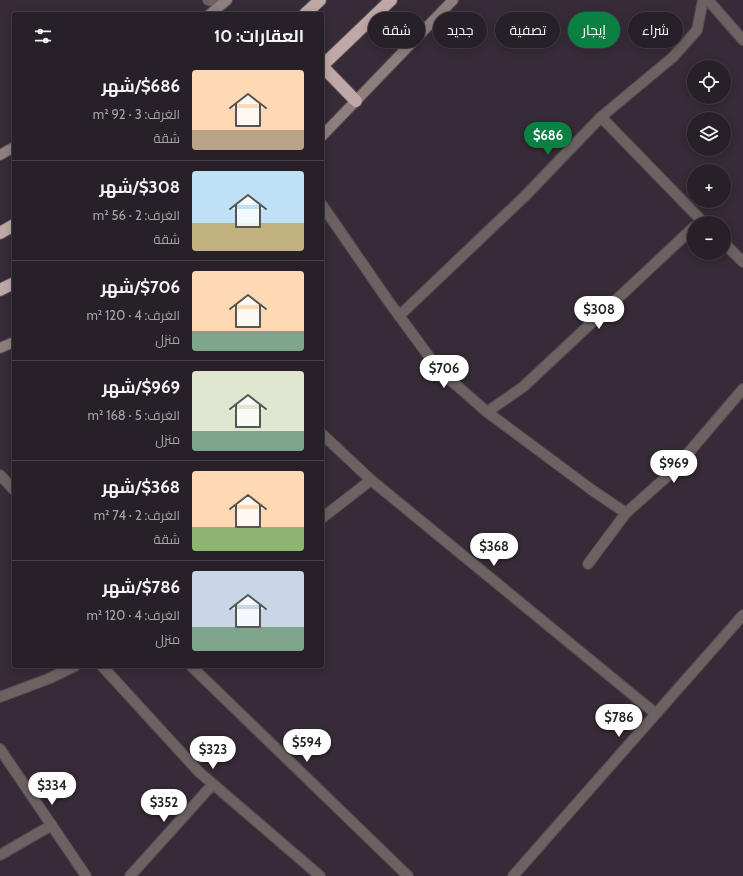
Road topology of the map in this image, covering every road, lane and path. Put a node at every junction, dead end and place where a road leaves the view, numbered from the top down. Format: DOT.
graph roads {
  1 [pos="208,0"];
  2 [pos="320,0"];
  3 [pos="391,0"];
  4 [pos="453,0"];
  5 [pos="703,0"];
  6 [pos="708,0"];
  7 [pos="225,2"];
  8 [pos="212,12"];
  9 [pos="307,12"];
  10 [pos="743,40"];
  11 [pos="324,64"];
  12 [pos="324,68"];
  13 [pos="356,101"];
  14 [pos="601,117"];
  15 [pos="324,134"];
  16 [pos="12,148"];
  17 [pos="0,155"];
  18 [pos="324,208"];
  19 [pos="693,216"];
  20 [pos="12,226"];
  21 [pos="0,233"];
  22 [pos="687,236"];
  23 [pos="731,250"];
  24 [pos="743,262"];
  25 [pos="12,284"];
  26 [pos="0,290"];
  27 [pos="399,316"];
  28 [pos="12,343"];
  29 [pos="0,348"];
  30 [pos="743,389"];
  31 [pos="487,412"];
  32 [pos="324,436"];
  33 [pos="0,475"];
  34 [pos="371,480"];
  35 [pos="12,488"];
  36 [pos="626,513"];
  37 [pos="324,516"];
  38 [pos="588,564"];
  39 [pos="743,615"];
  40 [pos="71,668"];
  41 [pos="104,668"];
  42 [pos="193,668"];
  43 [pos="0,696"];
  44 [pos="655,713"];
  45 [pos="0,749"];
  46 [pos="213,784"];
  47 [pos="52,825"];
  48 [pos="0,854"];
  49 [pos="314,874"];
  50 [pos="86,876"];
  51 [pos="130,876"];
  52 [pos="408,876"];
  53 [pos="513,876"];
  1 -- 7 [label="street"];
  2 -- 9 [label="highway"];
  3 -- 11 [label="highway"];
  4 -- 13 [label="main road"];
  5 -- 14 [label="street"];
  6 -- 10 [label="street"];
  7 -- 8 [label="main road"];
  12 -- 13 [label="highway"];
  13 -- 15 [label="main road"];
  14 -- 19 [label="street"];
  14 -- 27 [label="street"];
  16 -- 17 [label="main road"];
  18 -- 27 [label="street"];
  20 -- 21 [label="highway"];
  22 -- 31 [label="street"];
  23 -- 24 [label="street"];
  25 -- 26 [label="highway"];
  27 -- 31 [label="street"];
  28 -- 29 [label="main road"];
  30 -- 36 [label="street"];
  31 -- 36 [label="street"];
  32 -- 34 [label="street"];
  33 -- 35 [label="street"];
  34 -- 37 [label="street"];
  34 -- 44 [label="street"];
  36 -- 38 [label="street"];
  39 -- 44 [label="street"];
  40 -- 43 [label="street"];
  41 -- 46 [label="street"];
  42 -- 52 [label="street"];
  44 -- 53 [label="street"];
  45 -- 47 [label="street"];
  46 -- 49 [label="street"];
  46 -- 51 [label="street"];
  47 -- 48 [label="street"];
  47 -- 50 [label="street"];
}
